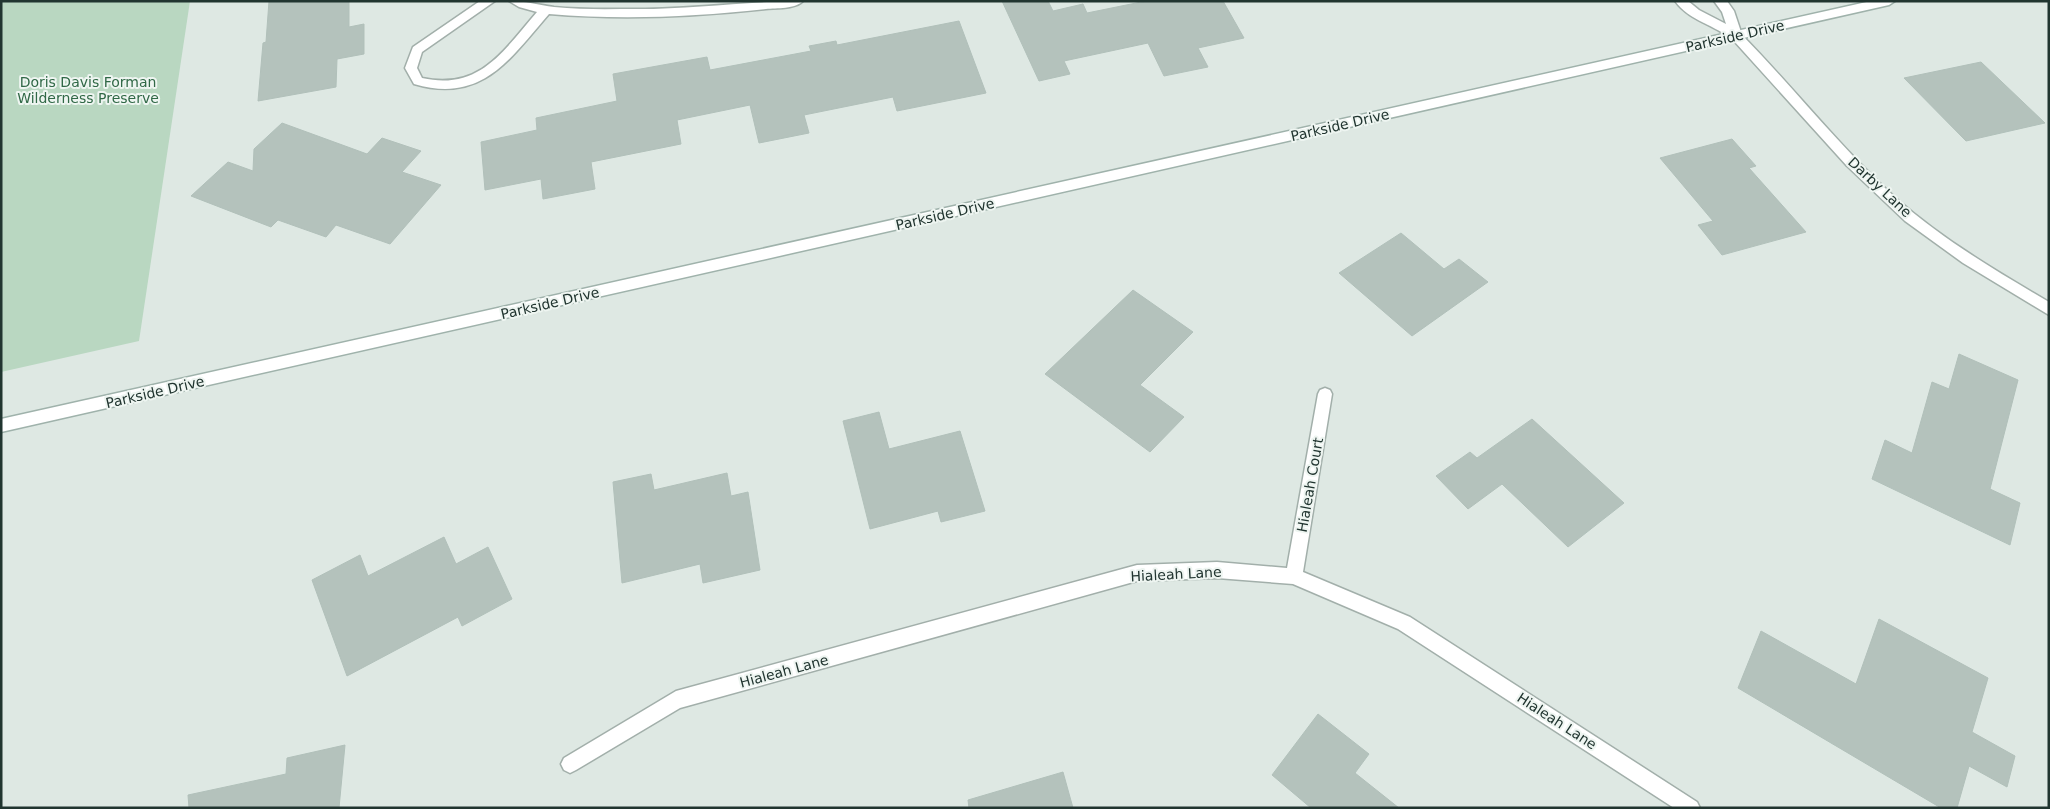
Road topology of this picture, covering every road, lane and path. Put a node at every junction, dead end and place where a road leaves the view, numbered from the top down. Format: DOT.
graph roads {
  1 [pos="489,1"];
  2 [pos="797,1"];
  3 [pos="1681,1"];
  4 [pos="1720,1"];
  5 [pos="1889,1"];
  6 [pos="519,3"];
  7 [pos="547,9"];
  8 [pos="1736,36"];
  9 [pos="2049,309"];
  10 [pos="1325,394"];
  11 [pos="1,426"];
  12 [pos="1294,576"];
  13 [pos="570,764"];
  14 [pos="1691,808"];
  1 -- 7 [label="street"];
  2 -- 7 [label="street"];
  3 -- 8 [label="street"];
  4 -- 8 [label="street"];
  5 -- 8 [label="street, Parkside Drive"];
  6 -- 7 [label="street"];
  8 -- 9 [label="street, Darby Lane"];
  8 -- 11 [label="street, Parkside Drive"];
  10 -- 12 [label="street, Hialeah Court"];
  12 -- 13 [label="street, Hialeah Lane"];
  12 -- 14 [label="street, Hialeah Lane"];
}
